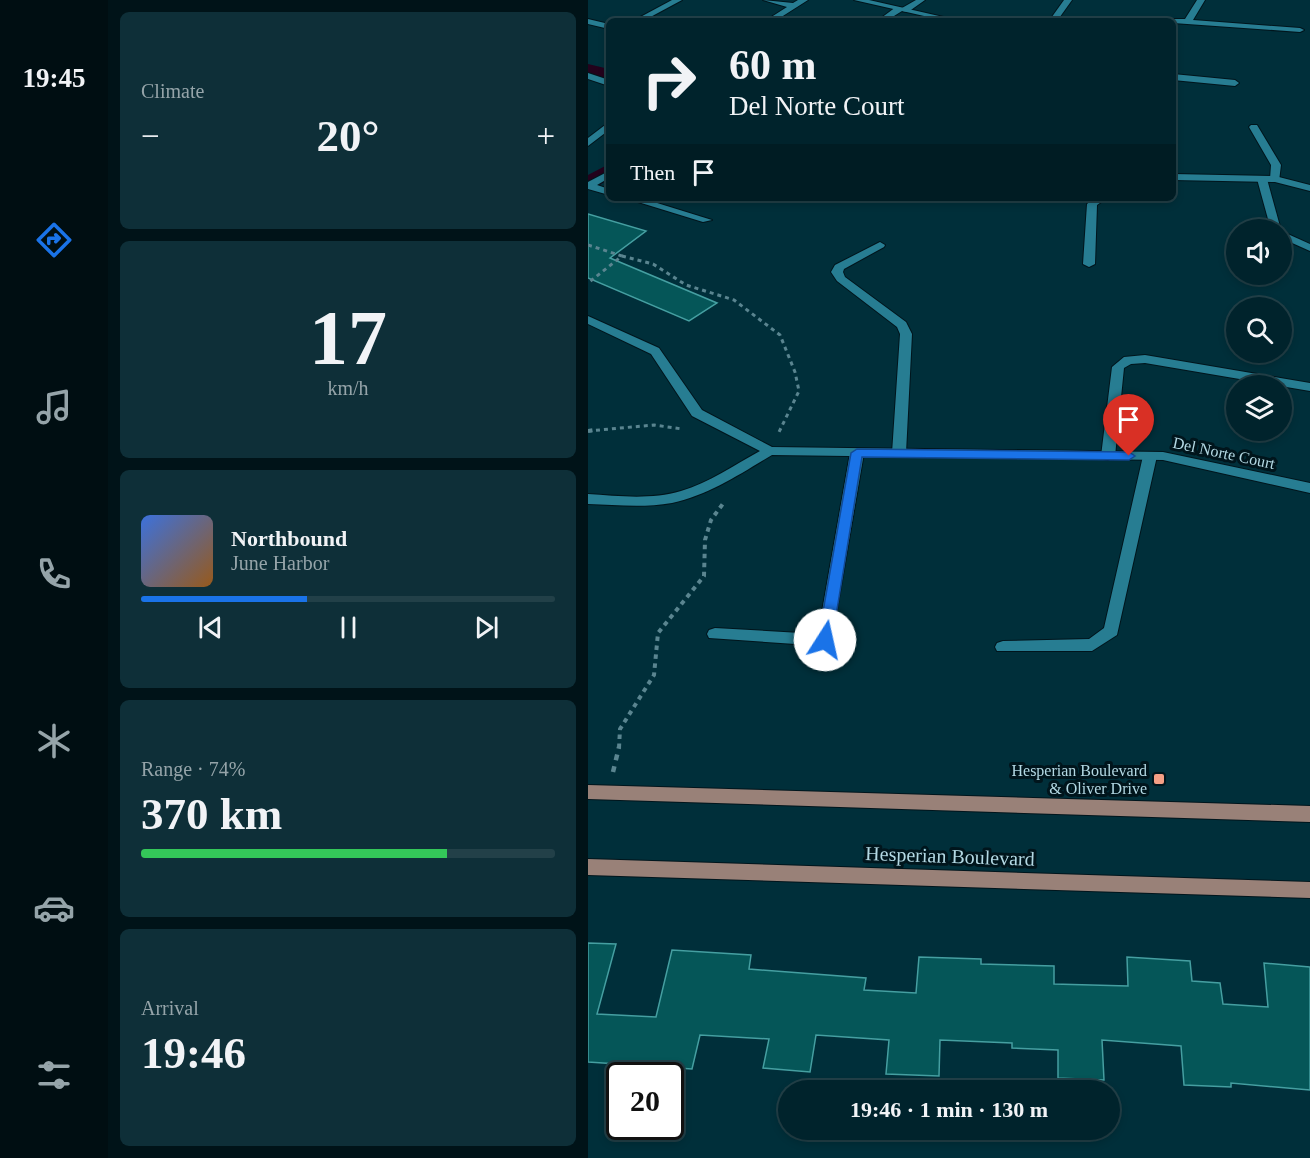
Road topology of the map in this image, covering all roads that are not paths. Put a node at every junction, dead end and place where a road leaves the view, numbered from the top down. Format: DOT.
graph roads {
  1 [pos="678,0"];
  2 [pos="767,0"];
  3 [pos="804,0"];
  4 [pos="858,0"];
  5 [pos="921,0"];
  6 [pos="1068,0"];
  7 [pos="1202,0"];
  8 [pos="794,6"];
  9 [pos="902,10"];
  10 [pos="644,18"];
  11 [pos="774,18"];
  12 [pos="887,18"];
  13 [pos="942,18"];
  14 [pos="1055,18"];
  15 [pos="588,21"];
  16 [pos="1176,21"];
  17 [pos="1188,22"];
  18 [pos="606,26"];
  19 [pos="1300,30"];
  20 [pos="588,76"];
  21 [pos="1176,77"];
  22 [pos="606,82"];
  23 [pos="1235,83"];
  24 [pos="606,127"];
  25 [pos="1254,127"];
  26 [pos="588,142"];
  27 [pos="606,176"];
  28 [pos="1176,177"];
  29 [pos="1262,179"];
  30 [pos="1275,179"];
  31 [pos="1310,188"];
  32 [pos="606,191"];
  33 [pos="640,201"];
  34 [pos="1097,201"];
  35 [pos="1273,219"];
  36 [pos="707,220"];
  37 [pos="1292,239"];
  38 [pos="879,245"];
  39 [pos="1310,248"];
  40 [pos="1089,264"];
  41 [pos="588,320"];
  42 [pos="1310,387"];
  43 [pos="771,451"];
  44 [pos="857,453"];
  45 [pos="899,453"];
  46 [pos="1108,456"];
  47 [pos="1150,456"];
  48 [pos="1310,488"];
  49 [pos="588,499"];
  50 [pos="715,634"];
  51 [pos="1003,647"];
  52 [pos="588,792"];
  53 [pos="1310,814"];
  54 [pos="588,867"];
  55 [pos="1310,890"];
  1 -- 10 [label="street"];
  2 -- 8 [label="street"];
  3 -- 8 [label="street"];
  4 -- 9 [label="street"];
  5 -- 9 [label="street"];
  6 -- 14 [label="street"];
  7 -- 17 [label="street"];
  8 -- 11 [label="street"];
  9 -- 12 [label="street"];
  9 -- 13 [label="street"];
  15 -- 18 [label="street"];
  16 -- 17 [label="street"];
  17 -- 19 [label="street"];
  20 -- 22 [label="street"];
  21 -- 23 [label="street"];
  24 -- 26 [label="street"];
  25 -- 30 [label="street"];
  27 -- 32 [label="street"];
  28 -- 29 [label="street"];
  29 -- 30 [label="street"];
  29 -- 35 [label="street"];
  30 -- 31 [label="street"];
  33 -- 36 [label="street"];
  34 -- 40 [label="street"];
  37 -- 39 [label="street"];
  38 -- 45 [label="street"];
  41 -- 43 [label="street"];
  42 -- 46 [label="street"];
  43 -- 44 [label="street, Del Norte Court"];
  43 -- 49 [label="street"];
  44 -- 45 [label="street, Del Norte Court"];
  44 -- 50 [label="street"];
  45 -- 46 [label="street, Del Norte Court"];
  46 -- 47 [label="street, Del Norte Court"];
  47 -- 48 [label="street, Del Norte Court"];
  47 -- 51 [label="street"];
  52 -- 53 [label="main road"];
  54 -- 55 [label="main road, Hesperian Boulevard"];
}
